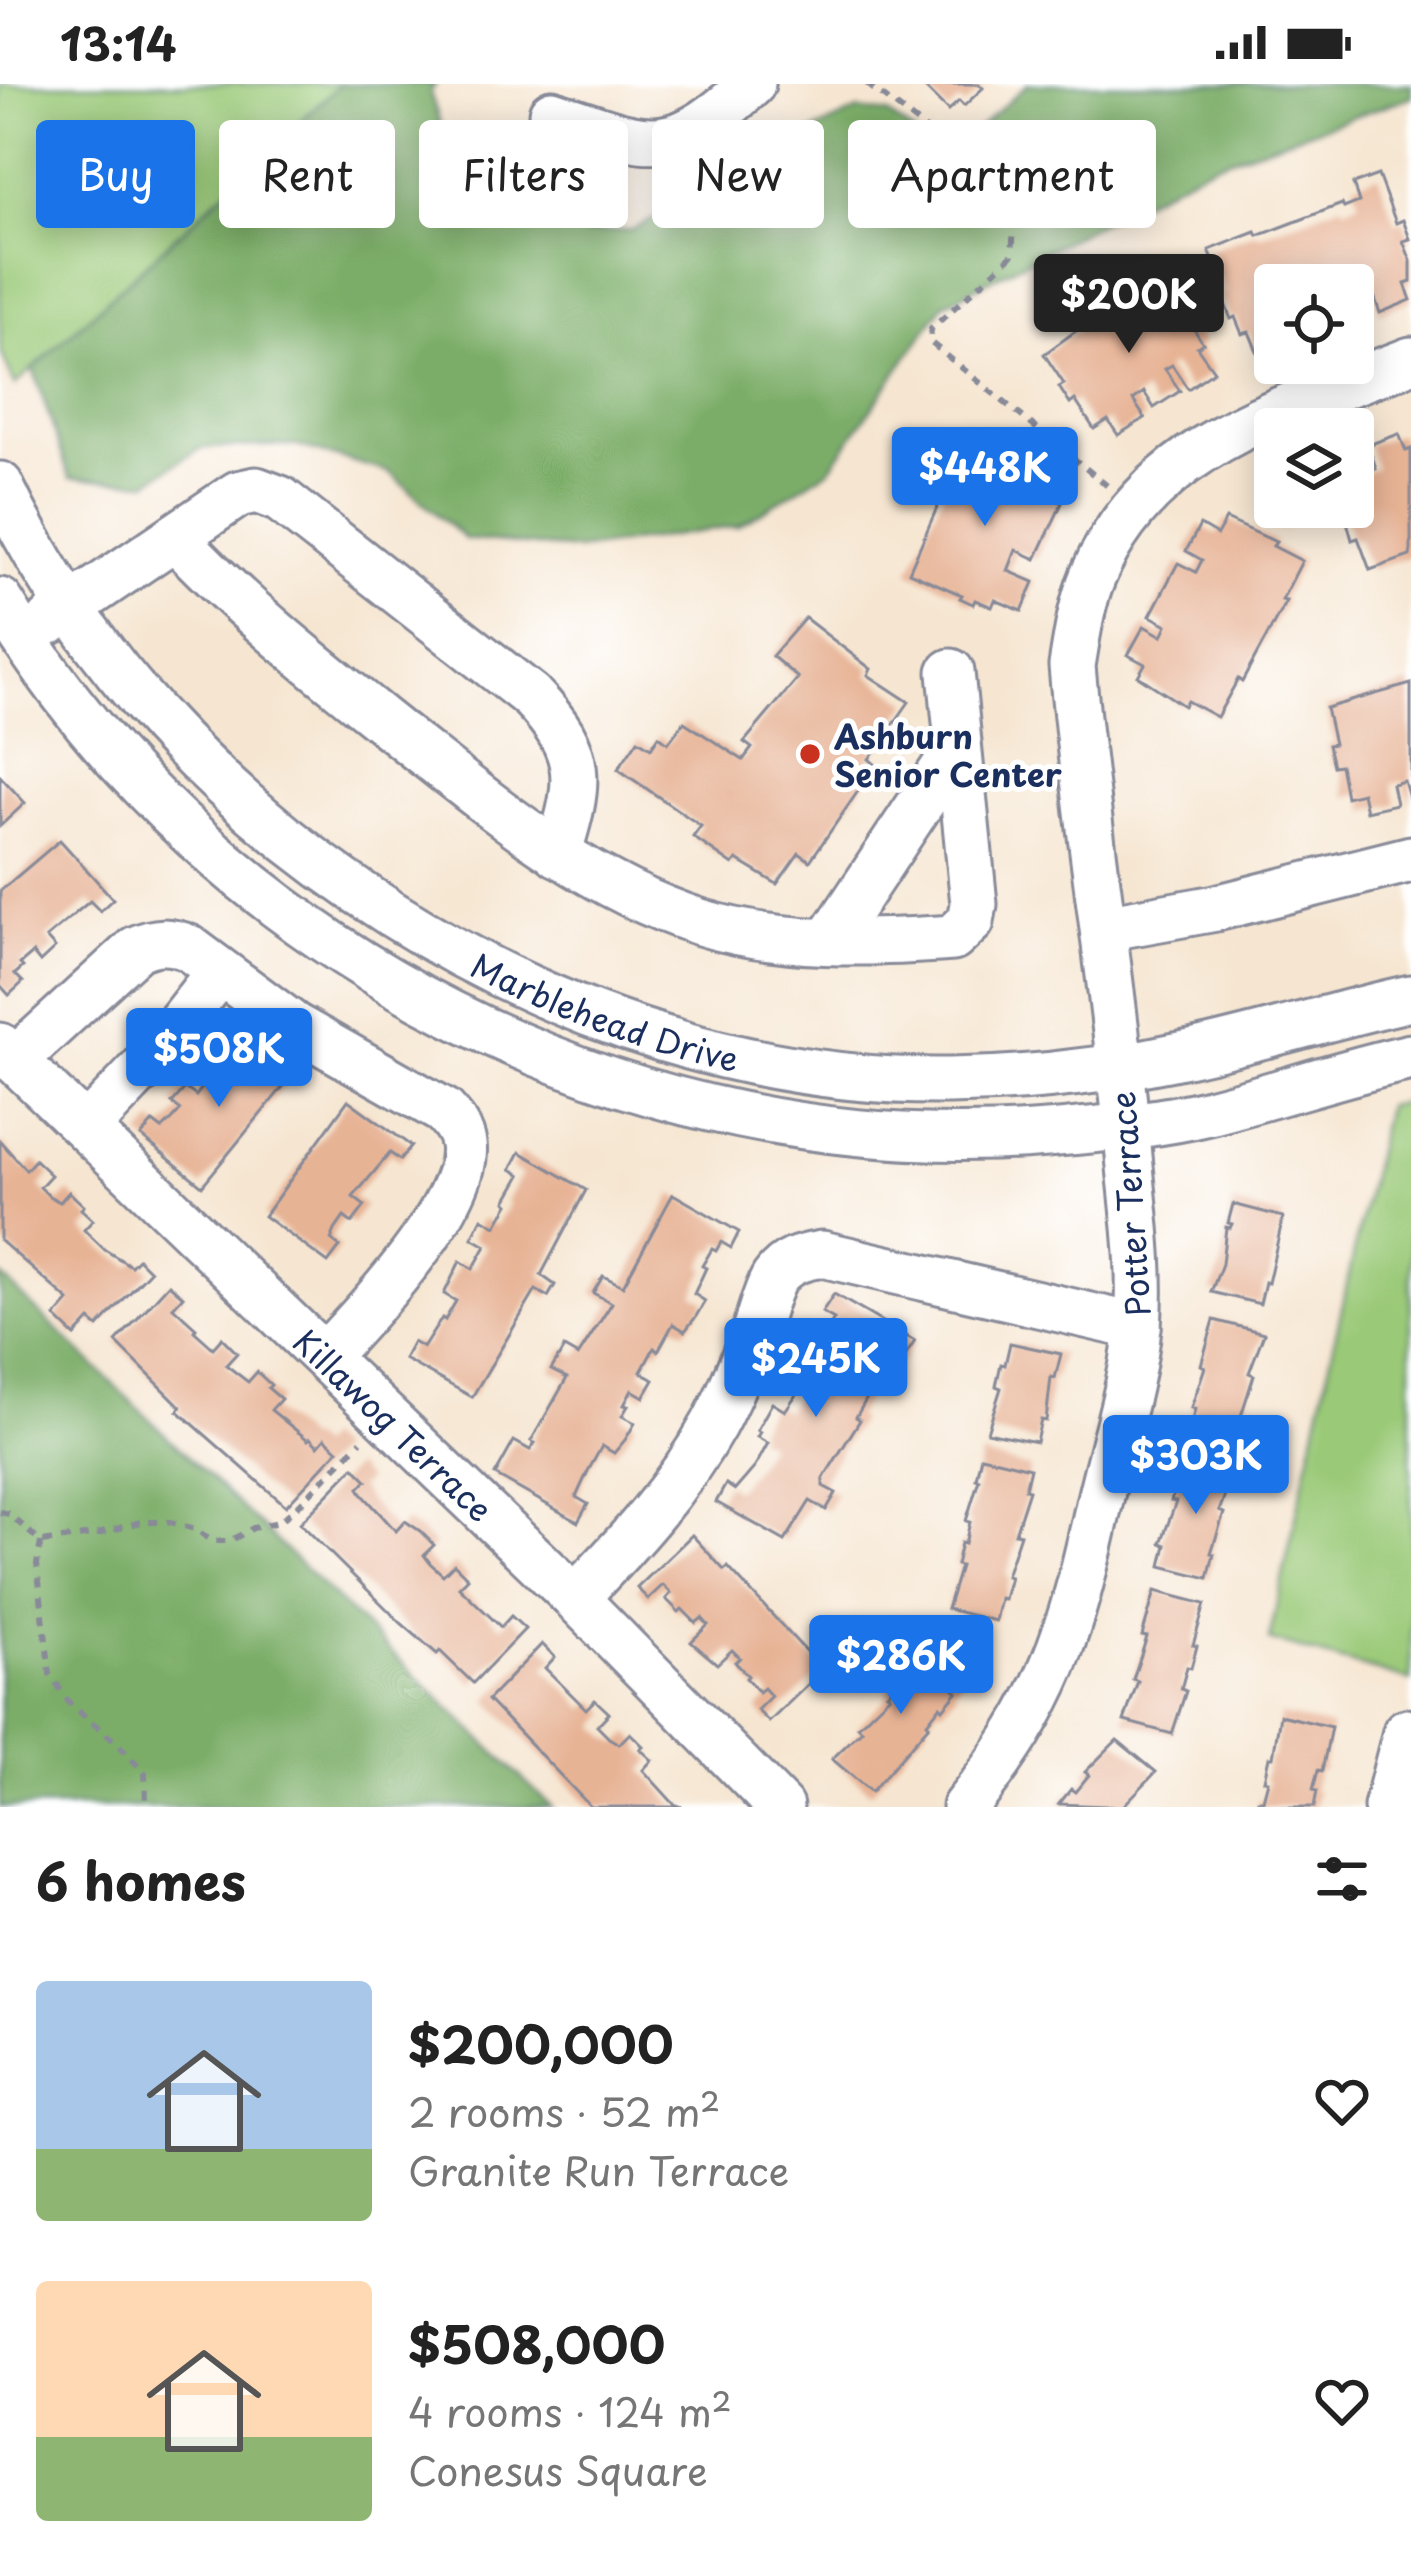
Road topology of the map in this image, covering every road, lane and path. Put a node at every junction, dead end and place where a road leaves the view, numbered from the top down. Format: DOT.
graph roads {
  1 [pos="752,84"];
  2 [pos="866,84"];
  3 [pos="552,112"];
  4 [pos="1411,360"];
  5 [pos="0,485"];
  6 [pos="1133,507"];
  7 [pos="175,537"];
  8 [pos="0,601"];
  9 [pos="71,605"];
  10 [pos="12,650"];
  11 [pos="951,672"];
  12 [pos="958,747"];
  13 [pos="558,854"];
  14 [pos="1411,859"];
  15 [pos="1104,928"];
  16 [pos="829,940"];
  17 [pos="219,972"];
  18 [pos="1411,998"];
  19 [pos="8,1053"];
  20 [pos="1411,1057"];
  21 [pos="1120,1067"];
  22 [pos="1126,1126"];
  23 [pos="86,1128"];
  24 [pos="1138,1327"];
  25 [pos="325,1356"];
  26 [pos="386,1415"];
  27 [pos="0,1512"];
  28 [pos="41,1542"];
  29 [pos="575,1598"];
  30 [pos="1406,1732"];
  31 [pos="146,1807"];
  32 [pos="780,1807"];
  33 [pos="965,1807"];
  34 [pos="1388,1807"];
  1 -- 3 [label="street"];
  2 -- 6 [label="path"];
  4 -- 6 [label="street, Potter Terrace"];
  5 -- 9 [label="street, Marblehead Drive"];
  6 -- 15 [label="street, Potter Terrace"];
  7 -- 9 [label="street"];
  7 -- 13 [label="street"];
  7 -- 13 [label="street"];
  8 -- 10 [label="street, Marblehead Drive"];
  9 -- 10 [label="street"];
  9 -- 21 [label="street, Marblehead Drive"];
  10 -- 22 [label="street, Marblehead Drive"];
  11 -- 12 [label="street"];
  12 -- 16 [label="street"];
  12 -- 16 [label="street"];
  13 -- 16 [label="street"];
  14 -- 15 [label="street"];
  15 -- 21 [label="street, Potter Terrace"];
  17 -- 19 [label="street"];
  17 -- 23 [label="street"];
  17 -- 25 [label="street"];
  18 -- 21 [label="street, Marblehead Drive"];
  19 -- 23 [label="street, Killawog Terrace"];
  20 -- 22 [label="street, Marblehead Drive"];
  21 -- 22 [label="street, Potter Terrace"];
  22 -- 24 [label="street, Potter Terrace"];
  23 -- 25 [label="street, Killawog Terrace"];
  24 -- 29 [label="street"];
  24 -- 33 [label="street, Potter Terrace"];
  25 -- 26 [label="street, Killawog Terrace"];
  26 -- 28 [label="path"];
  26 -- 29 [label="street, Killawog Terrace"];
  27 -- 28 [label="path"];
  28 -- 31 [label="path"];
  29 -- 32 [label="street, Killawog Terrace"];
  30 -- 34 [label="street"];
}
